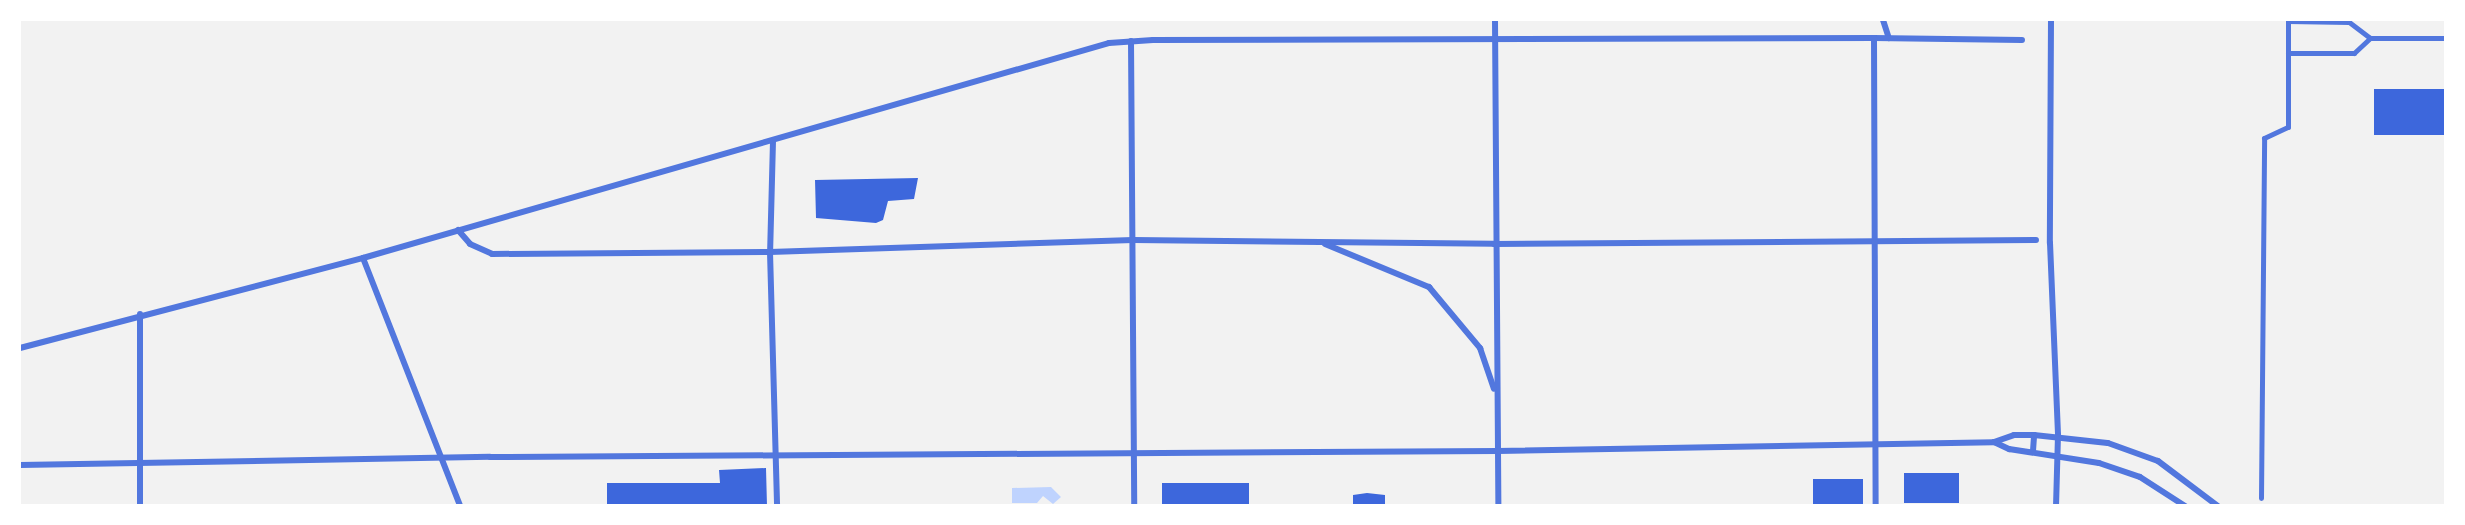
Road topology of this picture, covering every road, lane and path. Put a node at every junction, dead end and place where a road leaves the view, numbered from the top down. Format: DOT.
graph roads {
  1 [pos="1495,20"];
  2 [pos="1883,20"];
  3 [pos="2051,20"];
  4 [pos="2288,20"];
  5 [pos="1874,38"];
  6 [pos="1889,38"];
  7 [pos="2370,38"];
  8 [pos="2445,38"];
  9 [pos="1495,39"];
  10 [pos="2022,40"];
  11 [pos="1131,41"];
  12 [pos="2288,53"];
  13 [pos="773,141"];
  14 [pos="458,230"];
  15 [pos="1876,238"];
  16 [pos="1133,240"];
  17 [pos="2036,240"];
  18 [pos="1320,242"];
  19 [pos="1494,244"];
  20 [pos="770,252"];
  21 [pos="363,258"];
  22 [pos="140,314"];
  23 [pos="20,348"];
  24 [pos="1497,395"];
  25 [pos="2034,435"];
  26 [pos="2058,435"];
  27 [pos="1994,442"];
  28 [pos="1877,444"];
  29 [pos="1498,451"];
  30 [pos="2033,451"];
  31 [pos="1134,452"];
  32 [pos="2057,453"];
  33 [pos="776,454"];
  34 [pos="444,460"];
  35 [pos="20,465"];
  36 [pos="141,466"];
  37 [pos="2261,498"];
  38 [pos="140,506"];
  39 [pos="460,506"];
  40 [pos="777,506"];
  41 [pos="1134,506"];
  42 [pos="1498,506"];
  43 [pos="1876,506"];
  44 [pos="2056,506"];
  45 [pos="2185,506"];
  46 [pos="2218,506"];
  1 -- 9 [label="street"];
  2 -- 6 [label="street"];
  3 -- 26 [label="street"];
  4 -- 7 [label="street"];
  4 -- 12 [label="street"];
  5 -- 6 [label="street"];
  5 -- 9 [label="street"];
  5 -- 15 [label="street"];
  6 -- 10 [label="street"];
  7 -- 8 [label="street"];
  7 -- 12 [label="street"];
  9 -- 11 [label="street"];
  9 -- 19 [label="street"];
  11 -- 13 [label="street"];
  11 -- 16 [label="street"];
  12 -- 37 [label="street"];
  13 -- 14 [label="street"];
  13 -- 20 [label="street"];
  14 -- 20 [label="street"];
  14 -- 21 [label="street"];
  15 -- 17 [label="street"];
  15 -- 19 [label="street"];
  15 -- 28 [label="street"];
  16 -- 18 [label="street"];
  16 -- 20 [label="street"];
  16 -- 31 [label="street"];
  18 -- 19 [label="street"];
  18 -- 24 [label="street"];
  19 -- 24 [label="street"];
  20 -- 33 [label="street"];
  21 -- 22 [label="street"];
  21 -- 34 [label="street"];
  22 -- 23 [label="street"];
  22 -- 36 [label="street"];
  24 -- 29 [label="street"];
  25 -- 26 [label="street"];
  25 -- 27 [label="street"];
  25 -- 30 [label="street"];
  26 -- 32 [label="street"];
  26 -- 46 [label="street"];
  27 -- 28 [label="street"];
  27 -- 30 [label="street"];
  28 -- 29 [label="street"];
  28 -- 43 [label="street"];
  29 -- 31 [label="street"];
  29 -- 42 [label="street"];
  30 -- 32 [label="street"];
  31 -- 33 [label="street"];
  31 -- 41 [label="street"];
  32 -- 44 [label="street"];
  32 -- 45 [label="street"];
  33 -- 34 [label="street"];
  33 -- 40 [label="street"];
  34 -- 36 [label="street"];
  34 -- 39 [label="street"];
  35 -- 36 [label="street"];
  36 -- 38 [label="street"];
}
